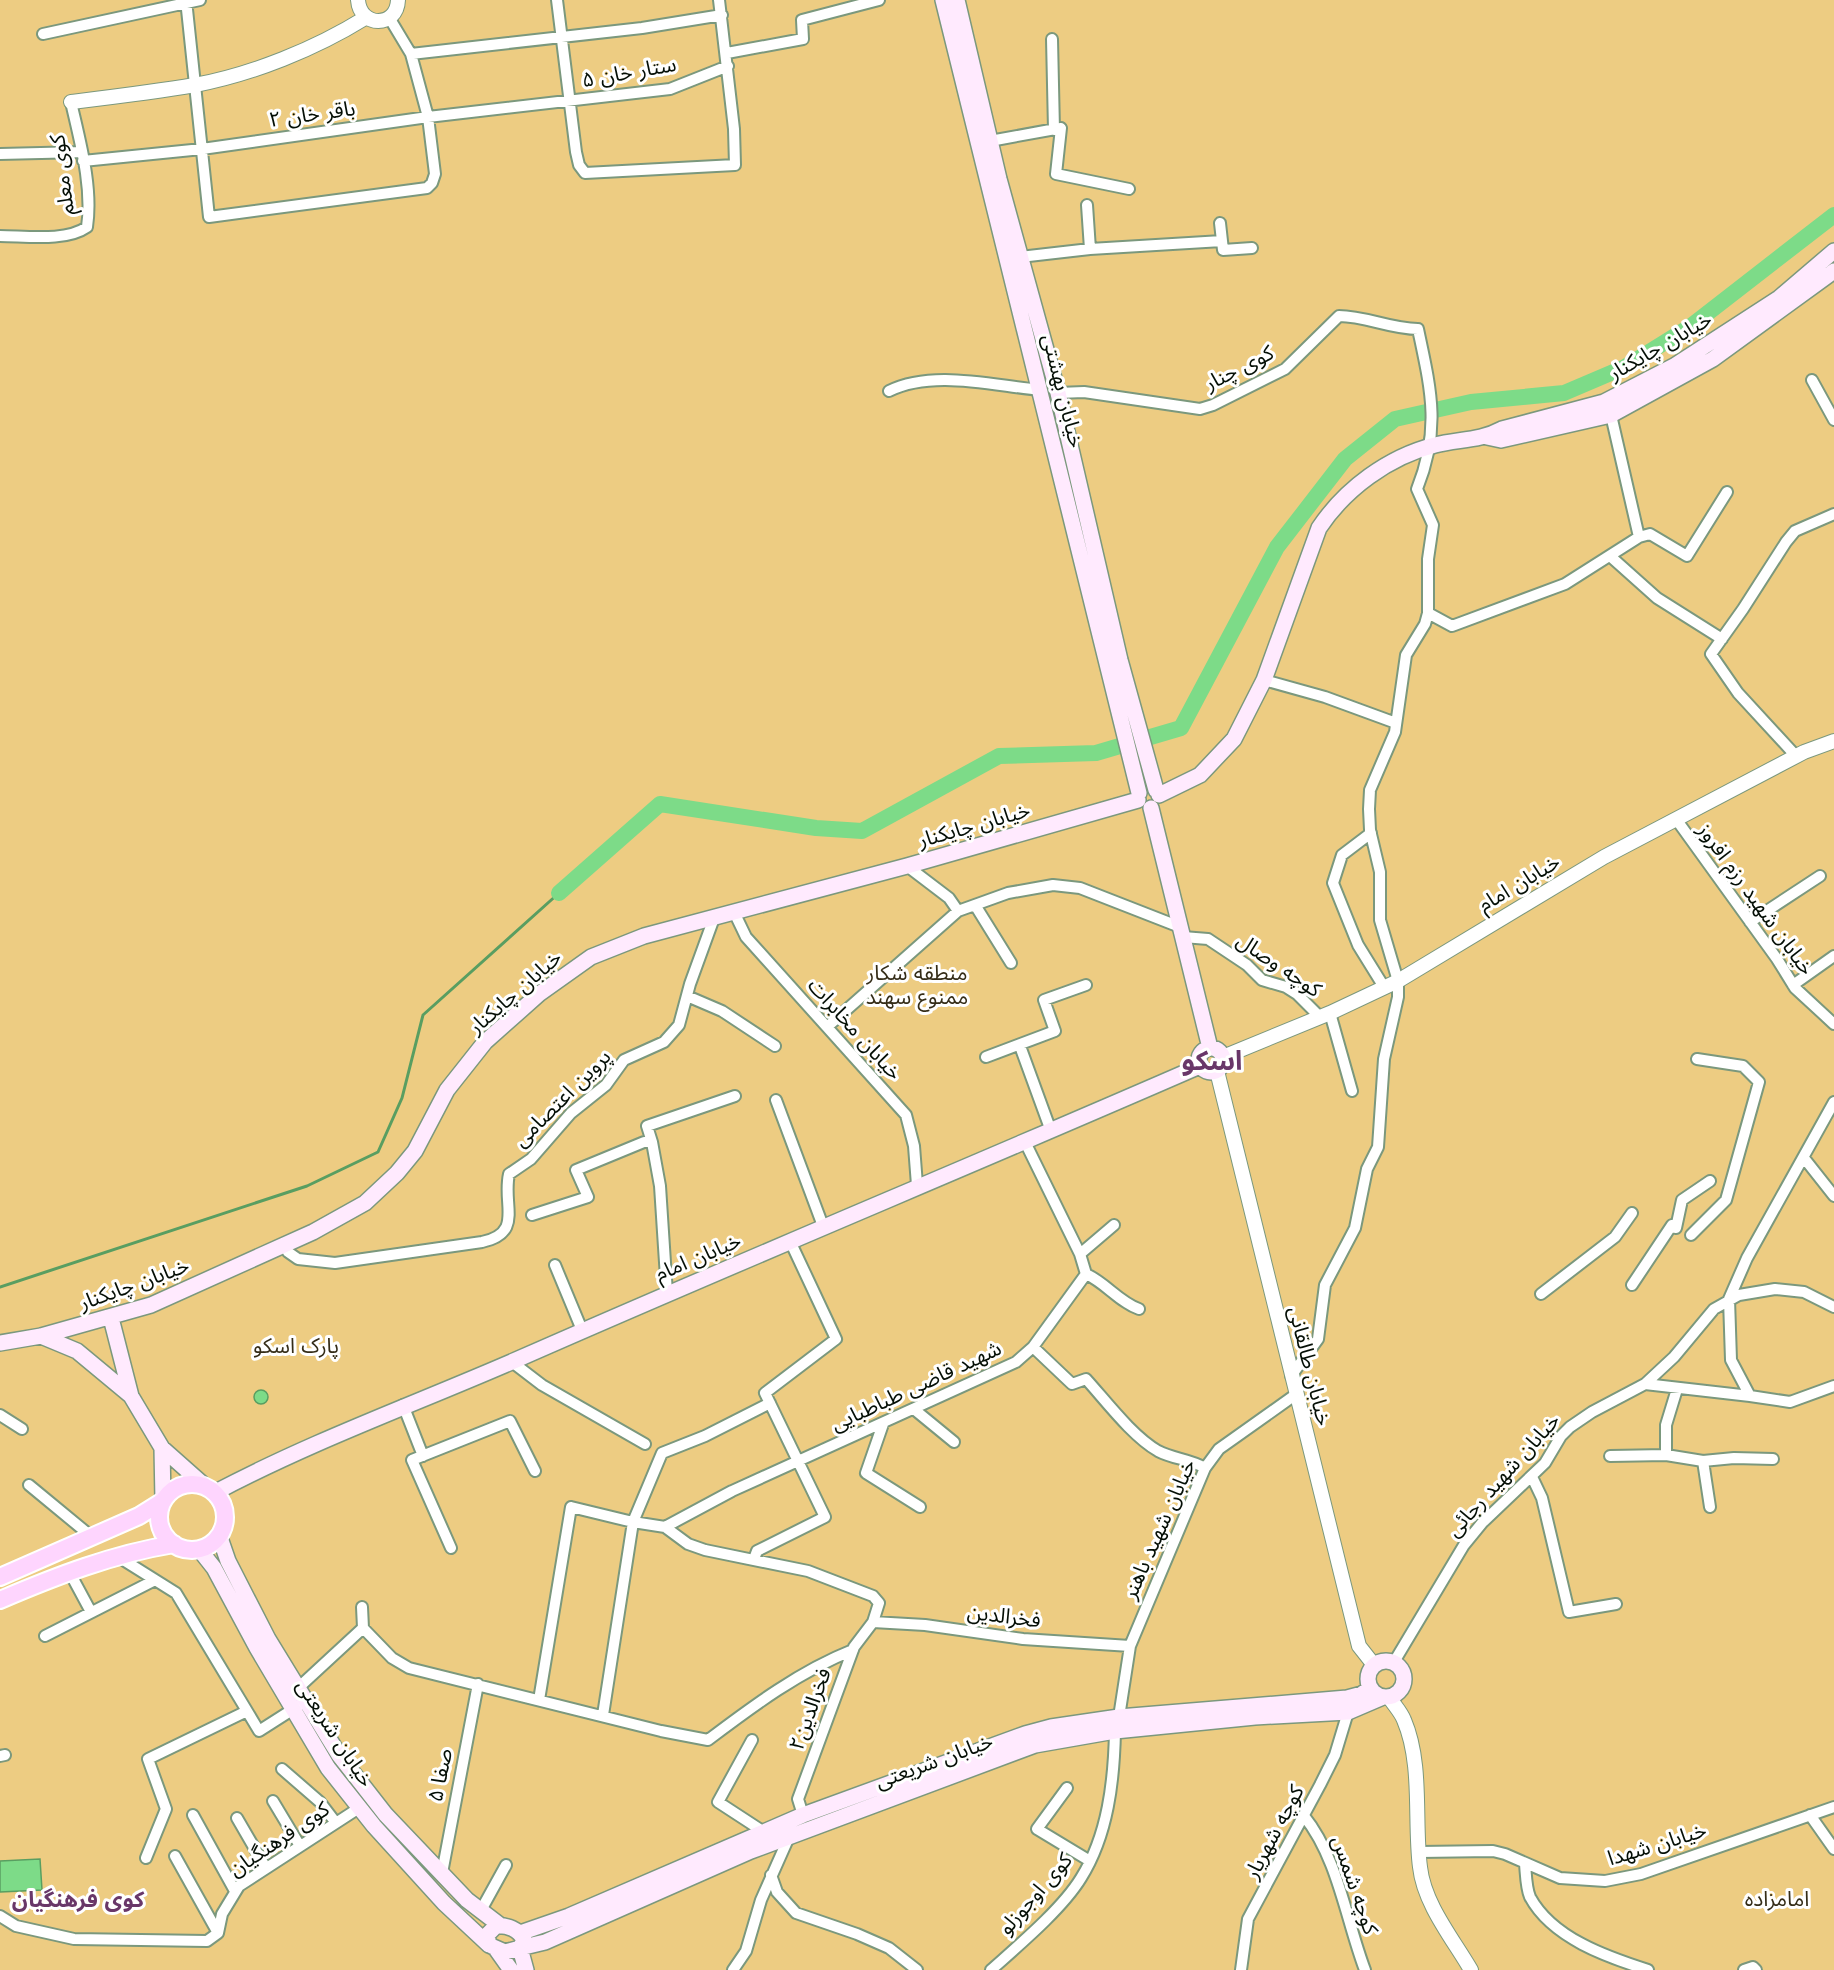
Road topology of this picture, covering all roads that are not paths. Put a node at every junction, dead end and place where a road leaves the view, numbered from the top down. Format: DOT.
graph roads {
  1 [pos="200,0"];
  2 [pos="358,0"];
  3 [pos="399,0"];
  4 [pos="557,0"];
  5 [pos="719,0"];
  6 [pos="879,0"];
  7 [pos="943,0"];
  8 [pos="957,0"];
  9 [pos="186,1"];
  10 [pos="722,15"];
  11 [pos="365,18"];
  12 [pos="390,19"];
  13 [pos="43,34"];
  14 [pos="562,36"];
  15 [pos="1052,39"];
  16 [pos="411,54"];
  17 [pos="727,54"];
  18 [pos="728,66"];
  19 [pos="197,85"];
  20 [pos="71,102"];
  21 [pos="570,102"];
  22 [pos="428,117"];
  23 [pos="1054,130"];
  24 [pos="990,141"];
  25 [pos="202,149"];
  26 [pos="0,154"];
  27 [pos="83,157"];
  28 [pos="1129,189"];
  29 [pos="1087,206"];
  30 [pos="1220,223"];
  31 [pos="0,236"];
  32 [pos="1222,241"];
  33 [pos="1090,249"];
  34 [pos="1252,249"];
  35 [pos="1834,251"];
  36 [pos="1020,257"];
  37 [pos="1834,271"];
  38 [pos="1812,380"];
  39 [pos="1041,390"];
  40 [pos="889,391"];
  41 [pos="1058,393"];
  42 [pos="1611,415"];
  43 [pos="1834,420"];
  44 [pos="1487,437"];
  45 [pos="1432,446"];
  46 [pos="1727,492"];
  47 [pos="1833,516"];
  48 [pos="1639,537"];
  49 [pos="1610,556"];
  50 [pos="1428,613"];
  51 [pos="1722,639"];
  52 [pos="1264,680"];
  53 [pos="1396,723"];
  54 [pos="1131,726"];
  55 [pos="1834,741"];
  56 [pos="1796,756"];
  57 [pos="1149,797"];
  58 [pos="1676,819"];
  59 [pos="1371,833"];
  60 [pos="907,866"];
  61 [pos="1820,876"];
  62 [pos="975,905"];
  63 [pos="958,911"];
  64 [pos="734,912"];
  65 [pos="714,918"];
  66 [pos="1750,922"];
  67 [pos="1181,932"];
  68 [pos="1834,956"];
  69 [pos="1011,963"];
  70 [pos="1398,981"];
  71 [pos="1086,985"];
  72 [pos="1793,985"];
  73 [pos="1384,987"];
  74 [pos="687,996"];
  75 [pos="1325,1015"];
  76 [pos="1834,1023"];
  77 [pos="827,1027"];
  78 [pos="775,1046"];
  79 [pos="1020,1046"];
  80 [pos="986,1057"];
  81 [pos="1217,1059"];
  82 [pos="1697,1059"];
  83 [pos="1352,1091"];
  84 [pos="735,1096"];
  85 [pos="776,1101"];
  86 [pos="1834,1102"];
  87 [pos="1051,1131"];
  88 [pos="651,1142"];
  89 [pos="1025,1142"];
  90 [pos="1804,1158"];
  91 [pos="1710,1181"];
  92 [pos="917,1185"];
  93 [pos="1834,1196"];
  94 [pos="1632,1213"];
  95 [pos="532,1215"];
  96 [pos="1114,1225"];
  97 [pos="823,1226"];
  98 [pos="1691,1235"];
  99 [pos="790,1241"];
  100 [pos="285,1245"];
  101 [pos="1080,1254"];
  102 [pos="555,1265"];
  103 [pos="1086,1274"];
  104 [pos="1632,1286"];
  105 [pos="667,1293"];
  106 [pos="1541,1294"];
  107 [pos="1729,1299"];
  108 [pos="1834,1307"];
  109 [pos="1139,1309"];
  110 [pos="104,1320"];
  111 [pos="582,1330"];
  112 [pos="41,1336"];
  113 [pos="0,1343"];
  114 [pos="1033,1347"];
  115 [pos="93,1362"];
  116 [pos="512,1362"];
  117 [pos="1291,1376"];
  118 [pos="1645,1384"];
  119 [pos="1834,1386"];
  120 [pos="1677,1389"];
  121 [pos="1296,1395"];
  122 [pos="131,1396"];
  123 [pos="1750,1396"];
  124 [pos="768,1398"];
  125 [pos="403,1405"];
  126 [pos="915,1410"];
  127 [pos="0,1415"];
  128 [pos="883,1424"];
  129 [pos="22,1429"];
  130 [pos="954,1442"];
  131 [pos="645,1444"];
  132 [pos="162,1448"];
  133 [pos="1666,1455"];
  134 [pos="423,1456"];
  135 [pos="1610,1456"];
  136 [pos="1773,1459"];
  137 [pos="1703,1461"];
  138 [pos="798,1462"];
  139 [pos="1205,1468"];
  140 [pos="535,1471"];
  141 [pos="1532,1477"];
  142 [pos="29,1485"];
  143 [pos="210,1490"];
  144 [pos="163,1501"];
  145 [pos="920,1507"];
  146 [pos="1710,1507"];
  147 [pos="633,1522"];
  148 [pos="665,1527"];
  149 [pos="219,1535"];
  150 [pos="92,1537"];
  151 [pos="174,1544"];
  152 [pos="451,1548"];
  153 [pos="199,1549"];
  154 [pos="117,1556"];
  155 [pos="754,1559"];
  156 [pos="70,1573"];
  157 [pos="0,1577"];
  158 [pos="155,1580"];
  159 [pos="0,1600"];
  160 [pos="1616,1604"];
  161 [pos="362,1607"];
  162 [pos="91,1612"];
  163 [pos="873,1622"];
  164 [pos="363,1628"];
  165 [pos="45,1636"];
  166 [pos="1130,1646"];
  167 [pos="853,1650"];
  168 [pos="1394,1662"];
  169 [pos="1374,1665"];
  170 [pos="478,1684"];
  171 [pos="1370,1688"];
  172 [pos="1386,1697"];
  173 [pos="299,1699"];
  174 [pos="539,1700"];
  175 [pos="247,1711"];
  176 [pos="1348,1713"];
  177 [pos="603,1715"];
  178 [pos="1117,1724"];
  179 [pos="752,1740"];
  180 [pos="282,1770"];
  181 [pos="916,1782"];
  182 [pos="1067,1788"];
  183 [pos="273,1802"];
  184 [pos="1834,1807"];
  185 [pos="359,1808"];
  186 [pos="193,1815"];
  187 [pos="387,1815"];
  188 [pos="803,1815"];
  189 [pos="1810,1815"];
  190 [pos="1304,1816"];
  191 [pos="237,1818"];
  192 [pos="336,1823"];
  193 [pos="374,1826"];
  194 [pos="764,1832"];
  195 [pos="789,1837"];
  196 [pos="300,1846"];
  197 [pos="1834,1849"];
  198 [pos="1419,1852"];
  199 [pos="175,1856"];
  200 [pos="146,1858"];
  201 [pos="1090,1862"];
  202 [pos="1525,1864"];
  203 [pos="506,1865"];
  204 [pos="266,1868"];
  205 [pos="442,1873"];
  206 [pos="771,1875"];
  207 [pos="235,1891"];
  208 [pos="480,1912"];
  209 [pos="0,1916"];
  210 [pos="571,1922"];
  211 [pos="501,1926"];
  212 [pos="218,1933"];
  213 [pos="520,1941"];
  214 [pos="493,1947"];
  215 [pos="511,1970"];
  216 [pos="526,1970"];
  217 [pos="733,1970"];
  218 [pos="917,1970"];
  219 [pos="991,1970"];
  220 [pos="1242,1970"];
  221 [pos="1365,1970"];
  222 [pos="1471,1970"];
  223 [pos="1648,1970"];
  224 [pos="1744,1970"];
  225 [pos="1756,1970"];
  1 -- 9 [label="street"];
  2 -- 11 [label="street"];
  3 -- 12 [label="street"];
  4 -- 14 [label="street"];
  5 -- 10 [label="street"];
  6 -- 17 [label="street"];
  7 -- 39 [label="main road, خیابان بهشتی"];
  8 -- 24 [label="main road, خیابان بهشتی"];
  9 -- 13 [label="street"];
  9 -- 19 [label="street"];
  10 -- 14 [label="street"];
  10 -- 17 [label="street"];
  11 -- 12 [label="street"];
  11 -- 19 [label="street"];
  12 -- 16 [label="street"];
  14 -- 16 [label="street"];
  14 -- 21 [label="street"];
  15 -- 23 [label="street"];
  16 -- 22 [label="street"];
  17 -- 18 [label="street"];
  18 -- 21 [label="street, ستار خان ۵"];
  18 -- 21 [label="street"];
  19 -- 20 [label="street"];
  19 -- 25 [label="street"];
  20 -- 27 [label="street, کوی معلم"];
  21 -- 22 [label="street, ستار خان ۵"];
  22 -- 25 [label="street, باقر خان ۲"];
  22 -- 25 [label="street"];
  23 -- 24 [label="street"];
  23 -- 28 [label="street"];
  24 -- 36 [label="main road, خیابان بهشتی"];
  25 -- 27 [label="street, باقر خان ۲"];
  26 -- 27 [label="street, باقر خان ۲"];
  27 -- 31 [label="street, کوی معلم"];
  29 -- 33 [label="street"];
  30 -- 32 [label="street"];
  32 -- 33 [label="street"];
  32 -- 34 [label="street"];
  33 -- 36 [label="street"];
  35 -- 44 [label="main road, خیابان چایکنار"];
  36 -- 41 [label="main road, خیابان بهشتی"];
  37 -- 42 [label="main road, خیابان چایکنار"];
  38 -- 43 [label="street"];
  39 -- 40 [label="street"];
  39 -- 54 [label="main road, خیابان بهشتی"];
  41 -- 45 [label="street, کوی چنار"];
  41 -- 54 [label="main road, خیابان بهشتی"];
  42 -- 44 [label="main road, خیابان چایکنار"];
  42 -- 48 [label="street"];
  44 -- 45 [label="main road, خیابان چایکنار"];
  45 -- 50 [label="street"];
  45 -- 52 [label="main road, خیابان چایکنار"];
  46 -- 48 [label="street"];
  47 -- 51 [label="street"];
  48 -- 49 [label="street"];
  49 -- 50 [label="street"];
  49 -- 51 [label="street"];
  50 -- 53 [label="street"];
  51 -- 56 [label="street"];
  52 -- 53 [label="street"];
  52 -- 57 [label="main road, خیابان چایکنار"];
  53 -- 59 [label="street"];
  54 -- 57 [label="main road, خیابان بهشتی"];
  54 -- 57 [label="main road, خیابان بهشتی"];
  55 -- 56 [label="street, خیابان امام"];
  56 -- 58 [label="street, خیابان امام"];
  57 -- 60 [label="main road, خیابان چایکنار"];
  57 -- 67 [label="main road"];
  58 -- 66 [label="street, خیابان شهید رزم افروز"];
  58 -- 70 [label="street, خیابان امام"];
  59 -- 70 [label="street"];
  59 -- 73 [label="street"];
  60 -- 63 [label="street"];
  60 -- 64 [label="main road, خیابان چایکنار"];
  61 -- 66 [label="street"];
  62 -- 63 [label="street, کوچه وصال"];
  62 -- 67 [label="street, کوچه وصال"];
  62 -- 69 [label="street"];
  63 -- 77 [label="street"];
  64 -- 65 [label="main road, خیابان چایکنار"];
  64 -- 77 [label="street, خیابان مخابرات"];
  65 -- 74 [label="street, پروین اعتصامی"];
  65 -- 100 [label="main road, خیابان چایکنار"];
  66 -- 72 [label="street, خیابان شهید رزم افروز"];
  67 -- 75 [label="street, کوچه وصال"];
  67 -- 81 [label="main road"];
  68 -- 72 [label="street"];
  70 -- 73 [label="street, خیابان امام"];
  70 -- 117 [label="street"];
  71 -- 79 [label="street"];
  72 -- 76 [label="street, خیابان شهید رزم افروز"];
  73 -- 75 [label="street, خیابان امام"];
  74 -- 78 [label="street"];
  74 -- 100 [label="street, پروین اعتصامی"];
  75 -- 81 [label="street, خیابان امام"];
  75 -- 83 [label="street"];
  77 -- 92 [label="street, خیابان مخابرات"];
  79 -- 80 [label="street"];
  79 -- 87 [label="street"];
  81 -- 87 [label="main road, خیابان امام"];
  81 -- 117 [label="street, خیابان طالقانی"];
  82 -- 98 [label="street"];
  84 -- 88 [label="street"];
  85 -- 97 [label="street"];
  86 -- 90 [label="street"];
  87 -- 89 [label="main road, خیابان امام"];
  88 -- 95 [label="street"];
  88 -- 105 [label="street"];
  89 -- 92 [label="main road, خیابان امام"];
  89 -- 101 [label="street"];
  90 -- 93 [label="street"];
  90 -- 107 [label="street"];
  91 -- 104 [label="street"];
  92 -- 97 [label="main road, خیابان امام"];
  94 -- 106 [label="street"];
  96 -- 101 [label="street"];
  97 -- 99 [label="main road, خیابان امام"];
  99 -- 105 [label="main road, خیابان امام"];
  99 -- 124 [label="street"];
  100 -- 110 [label="main road, خیابان چایکنار"];
  101 -- 103 [label="street"];
  102 -- 111 [label="street"];
  103 -- 109 [label="street"];
  103 -- 114 [label="street, شهید قاضی طباطبایی"];
  105 -- 111 [label="main road, خیابان امام"];
  107 -- 108 [label="street"];
  107 -- 118 [label="street, خیابان شهید رجائی"];
  107 -- 123 [label="street"];
  110 -- 112 [label="main road, خیابان چایکنار"];
  110 -- 115 [label="main road"];
  110 -- 122 [label="main road"];
  111 -- 116 [label="main road, خیابان امام"];
  112 -- 113 [label="main road, خیابان چایکنار"];
  112 -- 115 [label="main road"];
  114 -- 126 [label="street, شهید قاضی طباطبایی"];
  114 -- 139 [label="street"];
  115 -- 122 [label="main road"];
  116 -- 125 [label="main road, خیابان امام"];
  116 -- 131 [label="street"];
  117 -- 121 [label="street, خیابان طالقانی"];
  118 -- 120 [label="street"];
  118 -- 141 [label="street, خیابان شهید رجائی"];
  119 -- 123 [label="street"];
  120 -- 123 [label="street"];
  120 -- 133 [label="street"];
  121 -- 139 [label="street, خیابان شهید باهنر"];
  121 -- 169 [label="street, خیابان طالقانی"];
  122 -- 132 [label="main road"];
  124 -- 138 [label="street"];
  124 -- 147 [label="street"];
  125 -- 134 [label="street"];
  125 -- 143 [label="main road, خیابان امام"];
  126 -- 128 [label="street, شهید قاضی طباطبایی"];
  126 -- 130 [label="street"];
  127 -- 129 [label="street"];
  128 -- 138 [label="street, شهید قاضی طباطبایی"];
  128 -- 145 [label="street"];
  132 -- 143 [label="main road"];
  132 -- 144 [label="main road"];
  133 -- 135 [label="street"];
  133 -- 137 [label="street"];
  134 -- 140 [label="street"];
  134 -- 152 [label="street"];
  136 -- 137 [label="street"];
  137 -- 146 [label="street"];
  138 -- 148 [label="street, شهید قاضی طباطبایی"];
  138 -- 155 [label="street"];
  139 -- 166 [label="street, خیابان شهید باهنر"];
  141 -- 160 [label="street"];
  141 -- 168 [label="street, خیابان شهید رجائی"];
  142 -- 150 [label="street"];
  143 -- 144 [label="main road"];
  143 -- 149 [label="main road"];
  144 -- 150 [label="main road"];
  144 -- 151 [label="main road"];
  147 -- 148 [label="street"];
  147 -- 174 [label="street"];
  147 -- 177 [label="street"];
  148 -- 155 [label="street"];
  149 -- 153 [label="main road"];
  149 -- 173 [label="main road, خیابان شریعتی"];
  150 -- 157 [label="main road"];
  151 -- 153 [label="main road"];
  151 -- 154 [label="main road"];
  153 -- 173 [label="main road, خیابان شریعتی"];
  154 -- 156 [label="main road"];
  154 -- 158 [label="street"];
  155 -- 163 [label="street"];
  156 -- 159 [label="main road"];
  156 -- 162 [label="street"];
  158 -- 162 [label="street"];
  158 -- 175 [label="street"];
  161 -- 164 [label="street"];
  162 -- 165 [label="street"];
  163 -- 166 [label="street, فخرالدین"];
  163 -- 167 [label="street, فخرالدین۲"];
  164 -- 170 [label="street"];
  164 -- 173 [label="street"];
  166 -- 178 [label="street, خیابان شهید باهنر"];
  167 -- 177 [label="street"];
  167 -- 188 [label="street, فخرالدین۲"];
  168 -- 169 [label="main road"];
  168 -- 172 [label="main road"];
  169 -- 171 [label="main road"];
  170 -- 174 [label="street"];
  170 -- 205 [label="street, صفا ۵"];
  171 -- 172 [label="main road"];
  171 -- 178 [label="main road, خیابان شریعتی"];
  172 -- 176 [label="main road, خیابان شریعتی"];
  172 -- 198 [label="street"];
  173 -- 175 [label="street"];
  173 -- 185 [label="main road, خیابان شریعتی"];
  173 -- 187 [label="main road, خیابان شریعتی"];
  174 -- 177 [label="street"];
  175 -- 200 [label="street"];
  176 -- 178 [label="main road, خیابان شریعتی"];
  176 -- 190 [label="street, کوچه شهریار"];
  178 -- 181 [label="main road, خیابان شریعتی"];
  178 -- 201 [label="street, کوی اوجوزلو"];
  179 -- 194 [label="street"];
  180 -- 192 [label="street"];
  181 -- 188 [label="main road, خیابان شریعتی"];
  181 -- 195 [label="main road, خیابان شریعتی"];
  182 -- 201 [label="street"];
  183 -- 196 [label="street"];
  184 -- 189 [label="street, خیابان شهدا"];
  185 -- 192 [label="street, کوی فرهنگیان"];
  185 -- 193 [label="main road, خیابان شریعتی"];
  186 -- 207 [label="street"];
  187 -- 193 [label="main road"];
  187 -- 205 [label="main road, خیابان شریعتی"];
  188 -- 194 [label="main road, خیابان شریعتی"];
  189 -- 197 [label="street"];
  189 -- 202 [label="street, خیابان شهدا"];
  190 -- 220 [label="street, کوچه شهریار"];
  190 -- 221 [label="street, کوچه شمس"];
  191 -- 204 [label="street"];
  192 -- 196 [label="street, کوی فرهنگیان"];
  193 -- 214 [label="main road, خیابان شریعتی"];
  194 -- 210 [label="main road, خیابان شریعتی"];
  195 -- 206 [label="street"];
  195 -- 210 [label="main road, خیابان شریعتی"];
  196 -- 204 [label="street, کوی فرهنگیان"];
  198 -- 202 [label="street, خیابان شهدا"];
  198 -- 222 [label="street"];
  199 -- 212 [label="street"];
  201 -- 219 [label="street, کوی اوجوزلو"];
  202 -- 223 [label="street"];
  203 -- 208 [label="street"];
  204 -- 207 [label="street, کوی فرهنگیان"];
  205 -- 208 [label="main road, خیابان شریعتی"];
  206 -- 217 [label="street"];
  206 -- 218 [label="street"];
  207 -- 212 [label="street, کوی فرهنگیان"];
  208 -- 211 [label="main road, خیابان شریعتی"];
  209 -- 212 [label="street"];
  210 -- 213 [label="main road, خیابان شریعتی"];
  211 -- 213 [label="main road, خیابان شریعتی"];
  211 -- 214 [label="main road"];
  213 -- 214 [label="main road, خیابان شریعتی"];
  213 -- 216 [label="main road"];
  214 -- 215 [label="main road, خیابان شریعتی"];
  224 -- 225 [label="street"];
}
